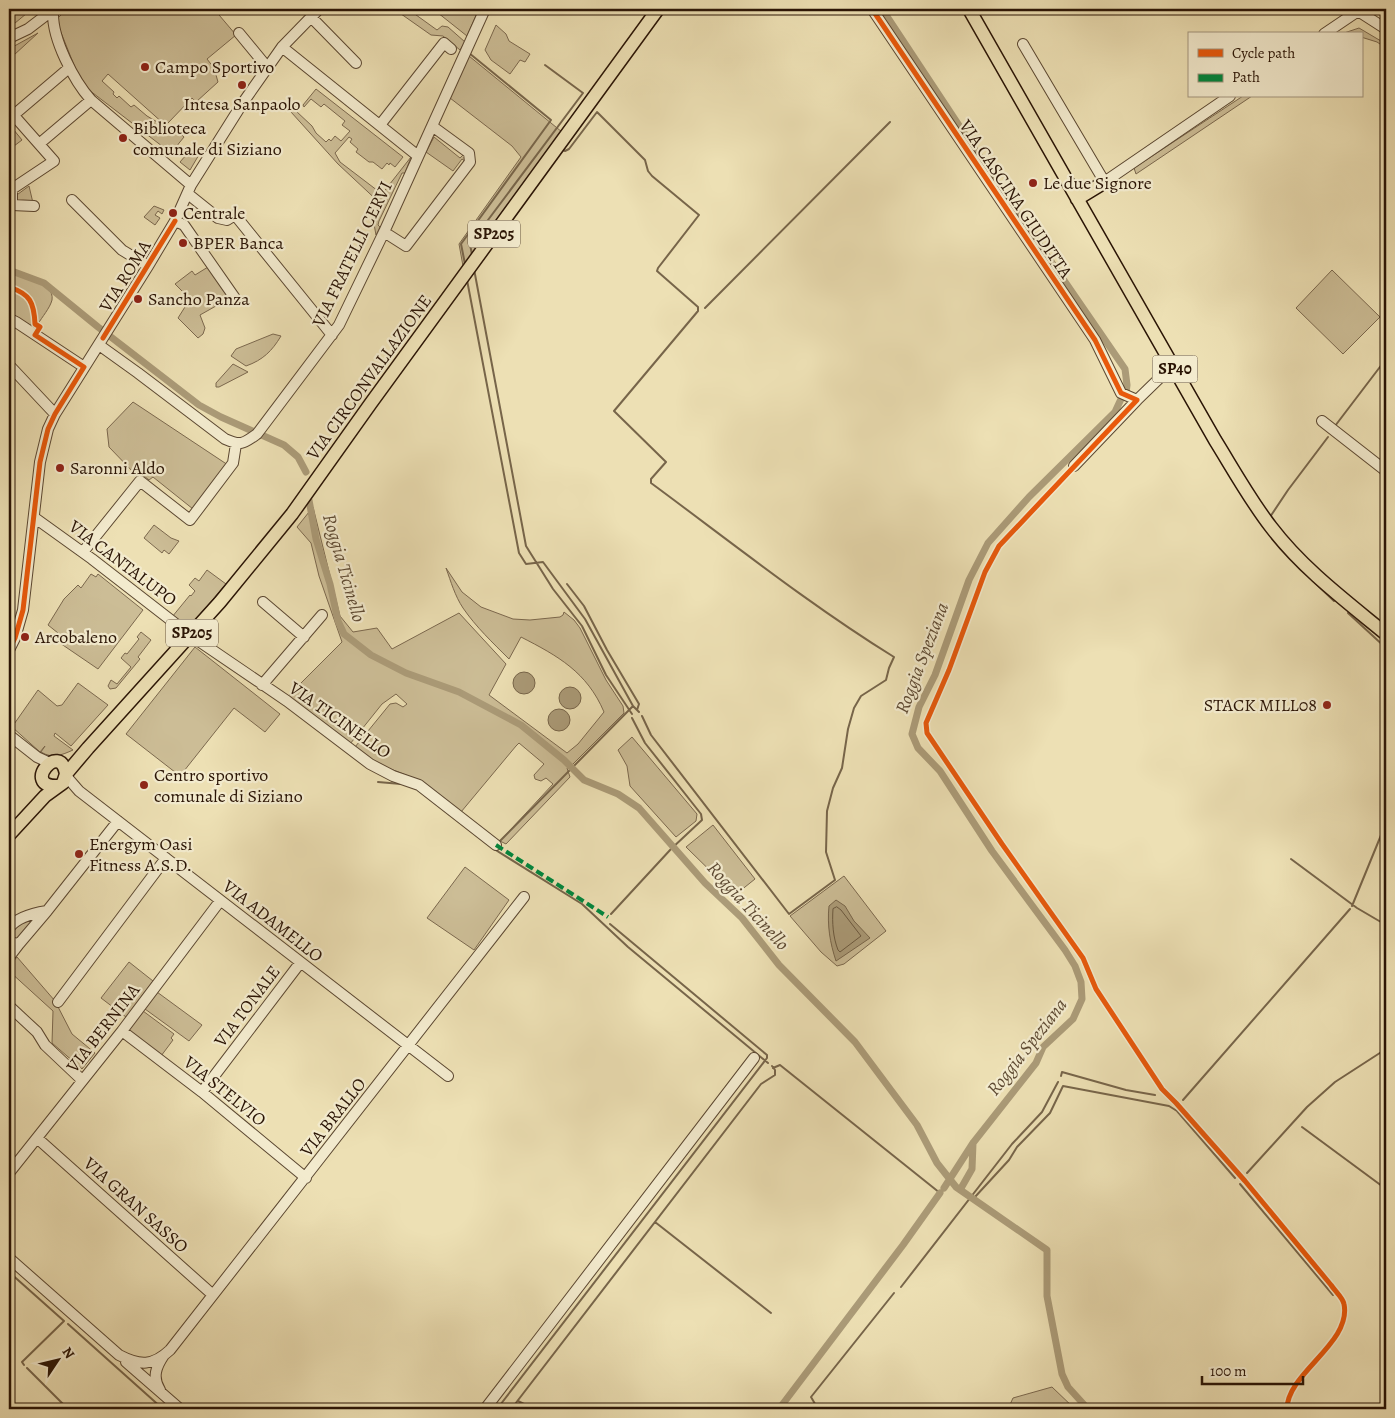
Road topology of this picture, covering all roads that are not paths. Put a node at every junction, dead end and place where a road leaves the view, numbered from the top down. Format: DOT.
graph roads {
  1 [pos="485,9"];
  2 [pos="658,9"];
  3 [pos="872,9"];
  4 [pos="969,9"];
  5 [pos="50,10"];
  6 [pos="1359,10"];
  7 [pos="315,11"];
  8 [pos="1386,29"];
  9 [pos="1327,32"];
  10 [pos="239,33"];
  11 [pos="9,38"];
  12 [pos="1023,44"];
  13 [pos="282,47"];
  14 [pos="451,49"];
  15 [pos="356,63"];
  16 [pos="267,66"];
  17 [pos="69,68"];
  18 [pos="1227,98"];
  19 [pos="91,100"];
  20 [pos="10,114"];
  21 [pos="380,125"];
  22 [pos="432,126"];
  23 [pos="39,144"];
  24 [pos="418,156"];
  25 [pos="1102,183"];
  26 [pos="10,189"];
  27 [pos="190,190"];
  28 [pos="1077,199"];
  29 [pos="72,200"];
  30 [pos="34,206"];
  31 [pos="175,221"];
  32 [pos="384,232"];
  33 [pos="148,266"];
  34 [pos="237,302"];
  35 [pos="9,323"];
  36 [pos="332,335"];
  37 [pos="101,342"];
  38 [pos="9,365"];
  39 [pos="1173,365"];
  40 [pos="84,367"];
  41 [pos="1137,400"];
  42 [pos="55,414"];
  43 [pos="1322,421"];
  44 [pos="236,444"];
  45 [pos="1074,466"];
  46 [pos="1386,472"];
  47 [pos="35,518"];
  48 [pos="83,552"];
  49 [pos="263,602"];
  50 [pos="1351,605"];
  51 [pos="322,615"];
  52 [pos="1386,626"];
  53 [pos="1386,634"];
  54 [pos="190,635"];
  55 [pos="12,636"];
  56 [pos="304,637"];
  57 [pos="9,650"];
  58 [pos="262,685"];
  59 [pos="9,735"];
  60 [pos="88,748"];
  61 [pos="47,769"];
  62 [pos="62,780"];
  63 [pos="32,810"];
  64 [pos="118,821"];
  65 [pos="9,835"];
  66 [pos="496,845"];
  67 [pos="166,858"];
  68 [pos="524,897"];
  69 [pos="220,901"];
  70 [pos="48,911"];
  71 [pos="9,928"];
  72 [pos="14,942"];
  73 [pos="9,957"];
  74 [pos="300,963"];
  75 [pos="58,1002"];
  76 [pos="9,1006"];
  77 [pos="122,1031"];
  78 [pos="408,1046"];
  79 [pos="754,1058"];
  80 [pos="448,1076"];
  81 [pos="82,1080"];
  82 [pos="202,1092"];
  83 [pos="37,1138"];
  84 [pos="9,1173"];
  85 [pos="306,1178"];
  86 [pos="9,1258"];
  87 [pos="213,1295"];
  88 [pos="119,1355"];
  89 [pos="161,1357"];
  90 [pos="162,1393"];
  91 [pos="180,1409"];
  92 [pos="485,1409"];
  1 -- 22 [label="street, VIA FRATELLI CERVI"];
  2 -- 54 [label="main road, VIA CIRCONVALLAZIONE / SP205"];
  3 -- 41 [label="street, VIA CASCINA GIUDITTA"];
  4 -- 28 [label="main road, SP40"];
  5 -- 11 [label="street"];
  5 -- 17 [label="street"];
  6 -- 8 [label="street"];
  6 -- 9 [label="street"];
  7 -- 13 [label="street, VIA ROMA"];
  7 -- 15 [label="street"];
  10 -- 16 [label="street"];
  12 -- 25 [label="street"];
  13 -- 16 [label="street, VIA ROMA"];
  13 -- 21 [label="street"];
  14 -- 21 [label="street"];
  16 -- 27 [label="street, VIA ROMA"];
  17 -- 19 [label="street"];
  17 -- 20 [label="street"];
  18 -- 25 [label="street"];
  19 -- 23 [label="street"];
  19 -- 27 [label="street"];
  20 -- 23 [label="street"];
  21 -- 24 [label="street"];
  22 -- 24 [label="street, VIA FRATELLI CERVI"];
  22 -- 32 [label="street"];
  23 -- 26 [label="street"];
  24 -- 32 [label="street, VIA FRATELLI CERVI"];
  25 -- 28 [label="main road"];
  26 -- 30 [label="street"];
  27 -- 31 [label="street, VIA ROMA"];
  27 -- 36 [label="street"];
  28 -- 39 [label="main road, SP40"];
  29 -- 33 [label="street"];
  31 -- 33 [label="street, VIA ROMA"];
  31 -- 34 [label="street"];
  32 -- 36 [label="street, VIA FRATELLI CERVI"];
  33 -- 37 [label="street, VIA ROMA"];
  35 -- 40 [label="street"];
  36 -- 44 [label="street, VIA FRATELLI CERVI"];
  37 -- 40 [label="street, VIA ROMA"];
  37 -- 44 [label="street"];
  38 -- 42 [label="street"];
  39 -- 41 [label="street"];
  39 -- 50 [label="main road, SP40"];
  40 -- 42 [label="street, VIA ROMA"];
  41 -- 45 [label="street"];
  42 -- 47 [label="street, VIA ROMA"];
  43 -- 46 [label="street"];
  44 -- 48 [label="street"];
  47 -- 48 [label="street, VIA CANTALUPO"];
  47 -- 55 [label="street, VIA ROMA"];
  48 -- 54 [label="street, VIA CANTALUPO"];
  49 -- 56 [label="street"];
  50 -- 52 [label="main road, SP40"];
  50 -- 53 [label="main road, SP40"];
  51 -- 56 [label="street"];
  54 -- 58 [label="street, VIA TICINELLO"];
  54 -- 60 [label="main road, VIA CIRCONVALLAZIONE / SP205"];
  55 -- 57 [label="street, VIA ROMA"];
  56 -- 58 [label="street"];
  58 -- 66 [label="street, VIA TICINELLO"];
  59 -- 61 [label="street"];
  60 -- 61 [label="main road, SP205"];
  60 -- 62 [label="main road, SP205"];
  61 -- 62 [label="main road"];
  61 -- 62 [label="main road"];
  61 -- 63 [label="main road, SP205"];
  62 -- 63 [label="main road, SP205"];
  62 -- 64 [label="street, VIA ADAMELLO"];
  63 -- 65 [label="main road, SP205"];
  64 -- 67 [label="street, VIA ADAMELLO"];
  64 -- 70 [label="street"];
  67 -- 69 [label="street, VIA ADAMELLO"];
  67 -- 75 [label="street"];
  68 -- 78 [label="street, VIA BRALLO"];
  69 -- 74 [label="street, VIA ADAMELLO"];
  69 -- 77 [label="street, VIA BERNINA"];
  70 -- 71 [label="street"];
  70 -- 72 [label="street"];
  72 -- 73 [label="street"];
  74 -- 78 [label="street, VIA ADAMELLO"];
  74 -- 82 [label="street, VIA TONALE"];
  76 -- 81 [label="street"];
  77 -- 81 [label="street, VIA BERNINA"];
  77 -- 82 [label="street, VIA STELVIO"];
  78 -- 80 [label="street, VIA ADAMELLO"];
  78 -- 85 [label="street, VIA BRALLO"];
  79 -- 92 [label="street"];
  81 -- 83 [label="street, VIA BERNINA"];
  82 -- 85 [label="street, VIA STELVIO"];
  83 -- 84 [label="street, VIA BERNINA"];
  83 -- 87 [label="street, VIA GRAN SASSO"];
  85 -- 87 [label="street, VIA BRALLO"];
  86 -- 88 [label="street"];
  87 -- 89 [label="street, VIA BRALLO"];
  88 -- 89 [label="street"];
  88 -- 90 [label="street"];
  89 -- 90 [label="street, VIA BRALLO"];
  90 -- 91 [label="street"];
}
